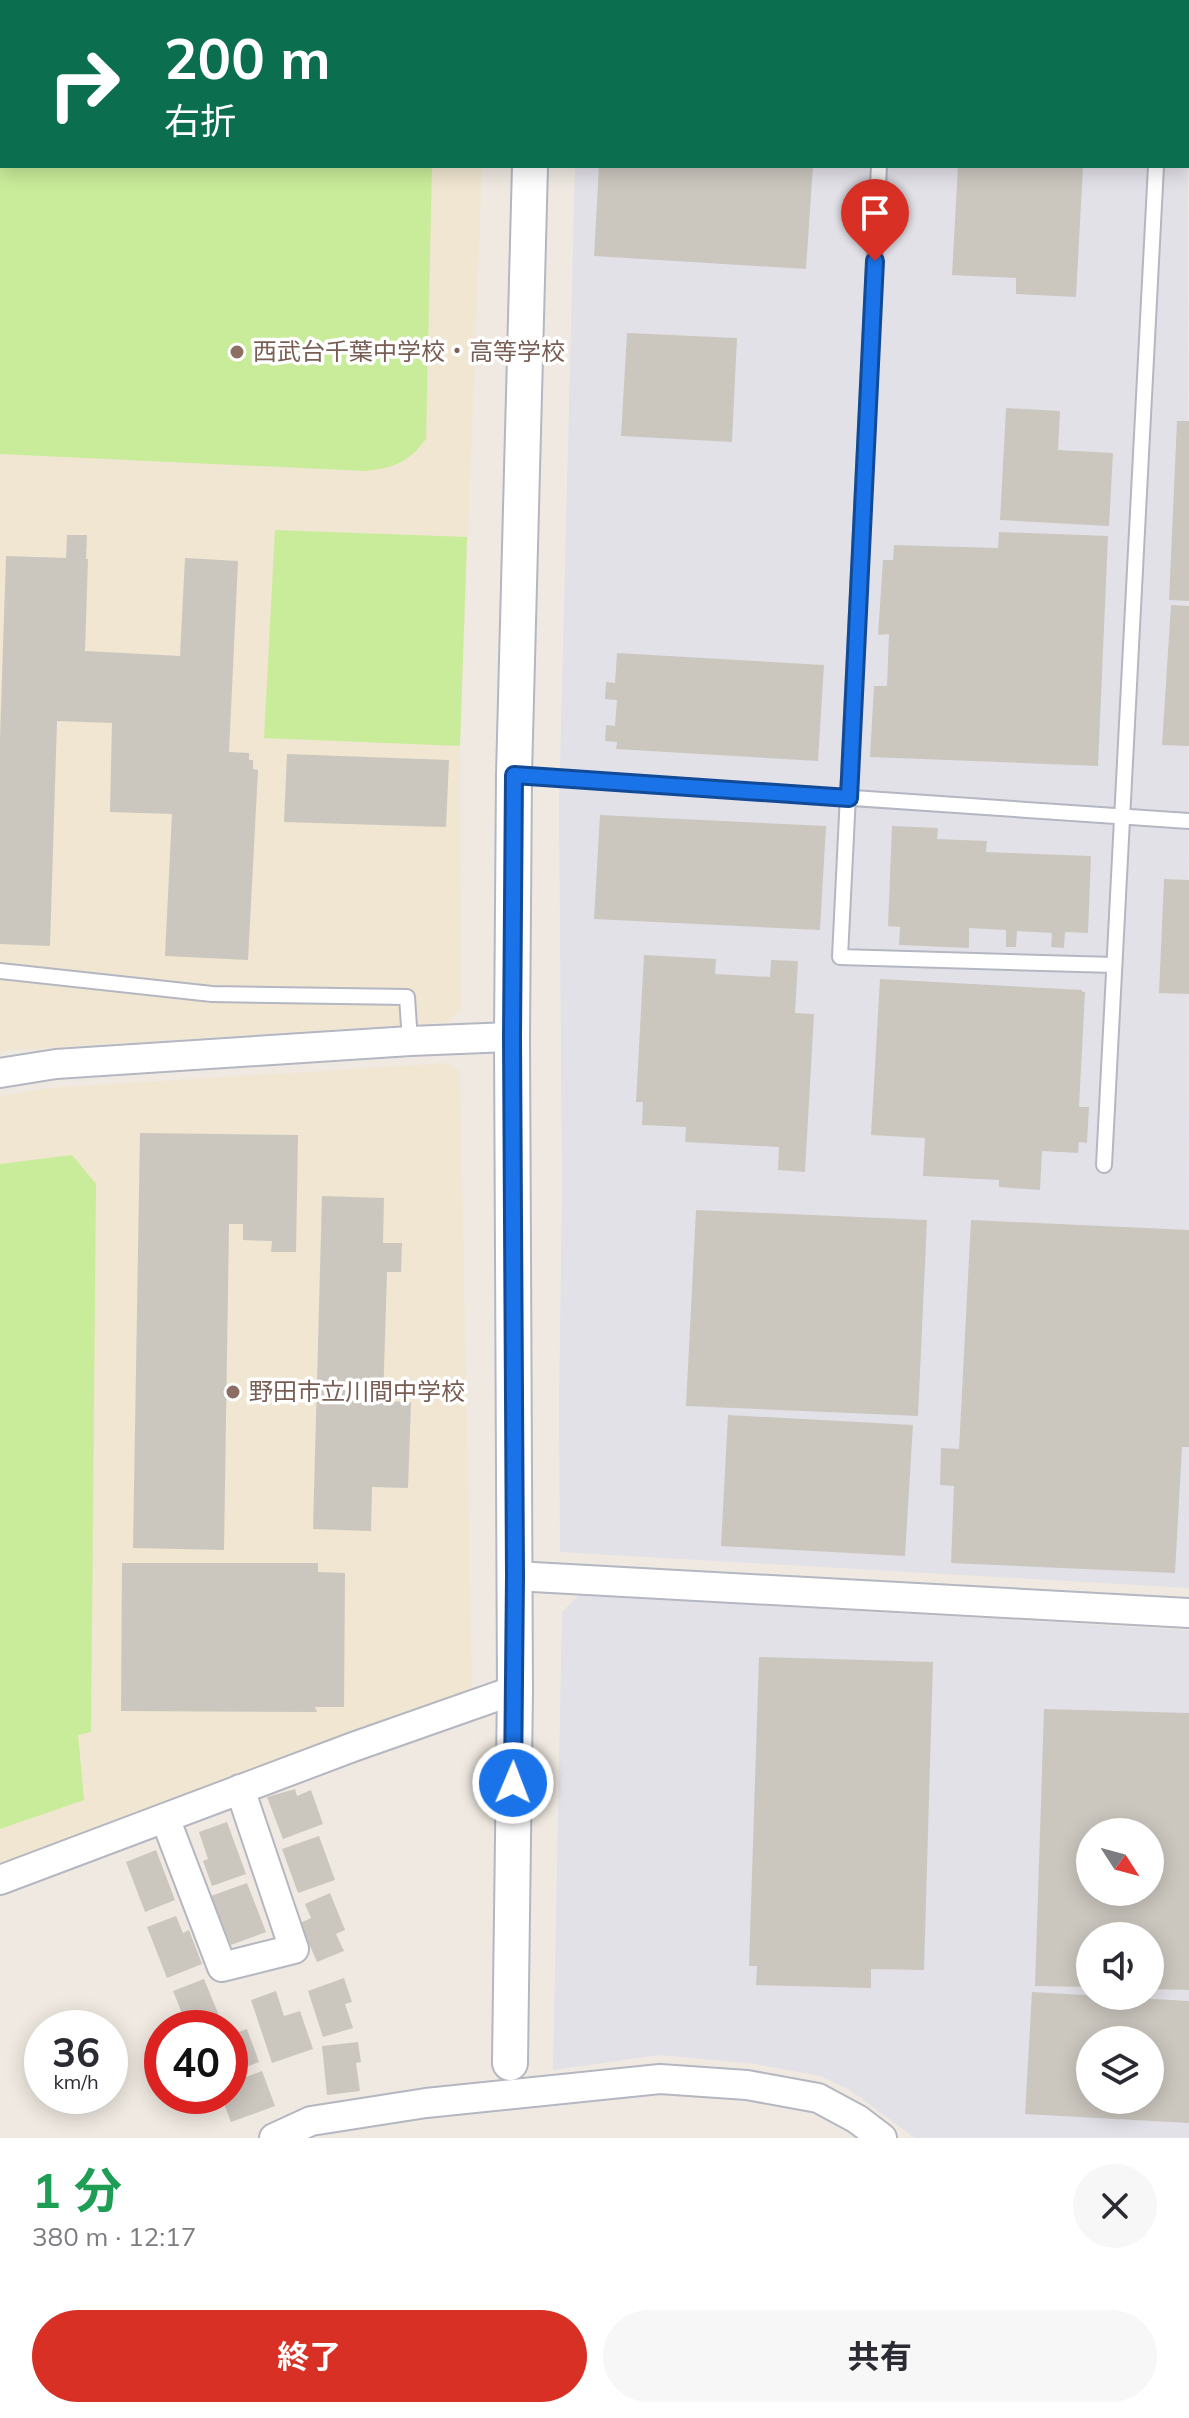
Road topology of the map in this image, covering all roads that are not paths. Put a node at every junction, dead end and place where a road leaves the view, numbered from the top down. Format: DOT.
graph roads {
  1 [pos="530,168"];
  2 [pos="879,168"];
  3 [pos="1156,168"];
  4 [pos="514,775"];
  5 [pos="849,798"];
  6 [pos="1122,816"];
  7 [pos="1189,821"];
  8 [pos="1114,965"];
  9 [pos="0,971"];
  10 [pos="512,1037"];
  11 [pos="410,1041"];
  12 [pos="0,1073"];
  13 [pos="1104,1165"];
  14 [pos="515,1576"];
  15 [pos="1189,1613"];
  16 [pos="515,1690"];
  17 [pos="240,1789"];
  18 [pos="165,1818"];
  19 [pos="0,1880"];
  20 [pos="510,2063"];
  21 [pos="274,2138"];
  22 [pos="882,2138"];
  1 -- 4 [label="street"];
  2 -- 5 [label="lane"];
  3 -- 6 [label="lane"];
  4 -- 5 [label="lane"];
  4 -- 10 [label="street"];
  5 -- 6 [label="lane"];
  5 -- 8 [label="lane"];
  6 -- 7 [label="lane"];
  6 -- 8 [label="lane"];
  8 -- 13 [label="lane"];
  9 -- 11 [label="lane"];
  10 -- 11 [label="street"];
  10 -- 14 [label="street"];
  11 -- 12 [label="street"];
  14 -- 15 [label="street"];
  14 -- 16 [label="street"];
  16 -- 17 [label="street"];
  16 -- 20 [label="street"];
  17 -- 18 [label="street"];
  17 -- 18 [label="street"];
  18 -- 19 [label="street"];
  21 -- 22 [label="street"];
}
